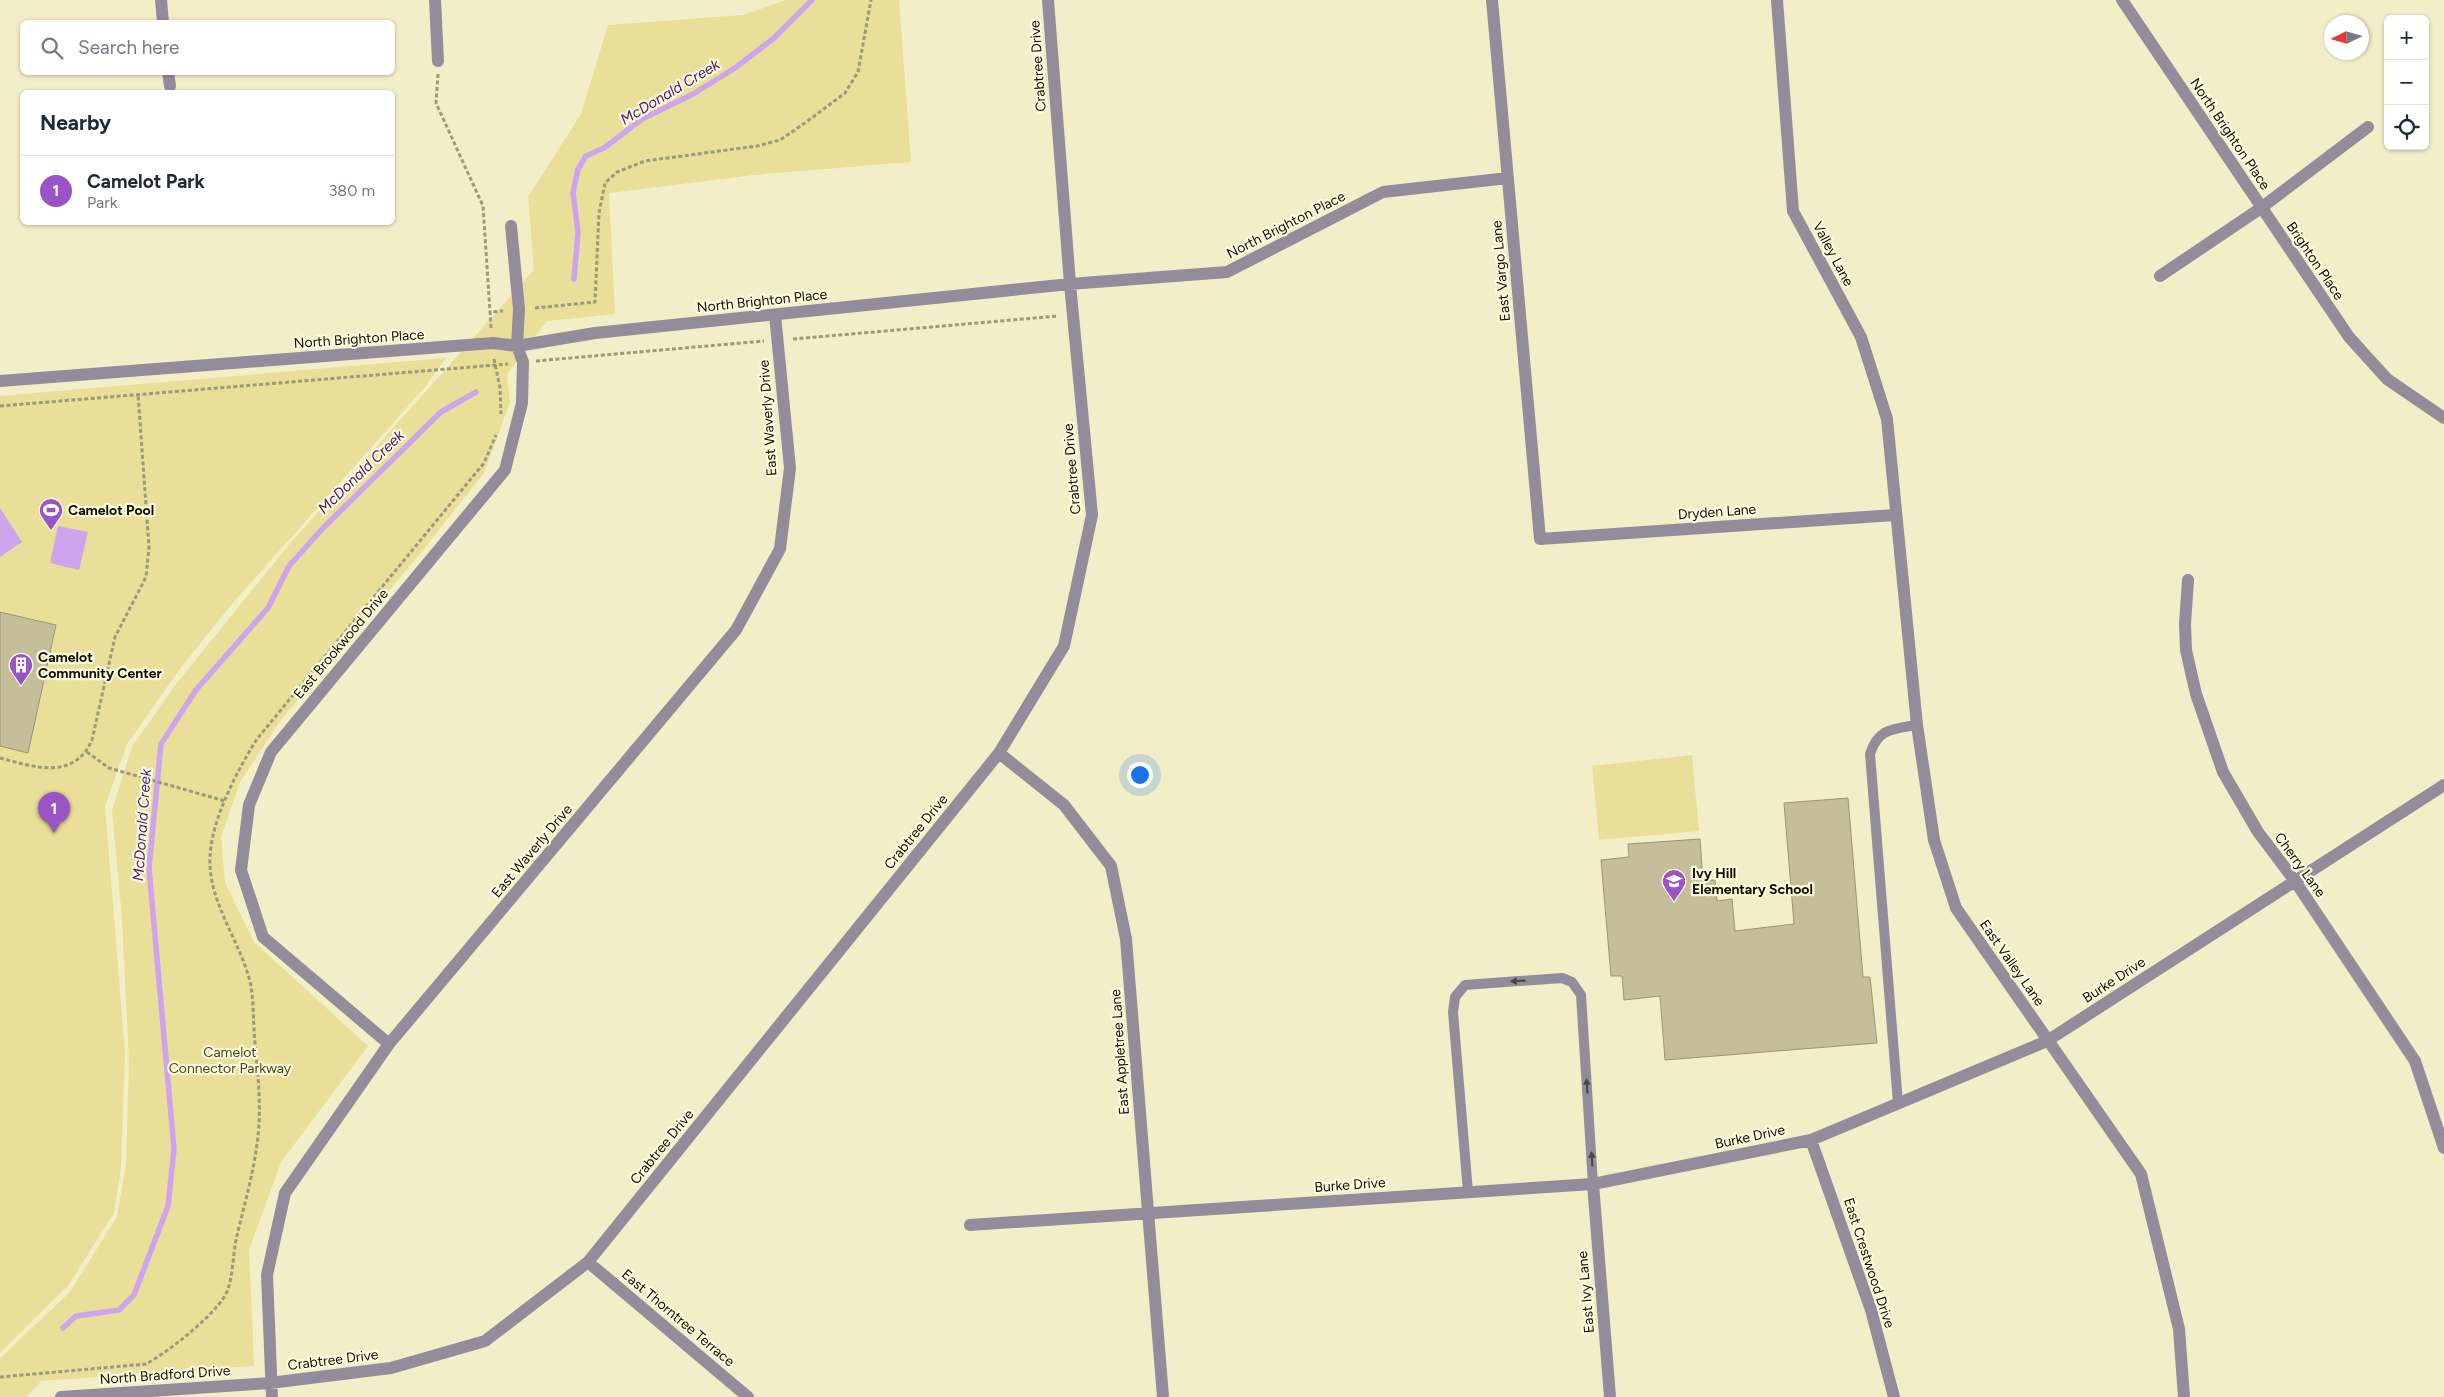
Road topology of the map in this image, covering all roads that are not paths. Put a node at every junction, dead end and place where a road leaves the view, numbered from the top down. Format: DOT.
graph roads {
  1 [pos="161,0"];
  2 [pos="435,0"];
  3 [pos="1048,0"];
  4 [pos="1492,0"];
  5 [pos="1777,0"];
  6 [pos="2122,0"];
  7 [pos="163,20"];
  8 [pos="438,61"];
  9 [pos="168,75"];
  10 [pos="170,86"];
  11 [pos="2368,127"];
  12 [pos="1508,178"];
  13 [pos="2262,208"];
  14 [pos="511,226"];
  15 [pos="2160,276"];
  16 [pos="1070,284"];
  17 [pos="775,315"];
  18 [pos="517,346"];
  19 [pos="0,381"];
  20 [pos="2444,418"];
  21 [pos="1895,515"];
  22 [pos="1540,539"];
  23 [pos="2188,580"];
  24 [pos="1917,725"];
  25 [pos="999,753"];
  26 [pos="2444,785"];
  27 [pos="2295,881"];
  28 [pos="2047,1041"];
  29 [pos="389,1044"];
  30 [pos="1898,1103"];
  31 [pos="1811,1140"];
  32 [pos="2444,1148"];
  33 [pos="1593,1184"];
  34 [pos="1468,1192"];
  35 [pos="1147,1212"];
  36 [pos="970,1224"];
  37 [pos="588,1262"];
  38 [pos="270,1384"];
  39 [pos="61,1397"];
  40 [pos="272,1397"];
  41 [pos="748,1397"];
  42 [pos="1163,1397"];
  43 [pos="1610,1397"];
  44 [pos="1894,1397"];
  45 [pos="2184,1397"];
  1 -- 7 [label="street"];
  2 -- 8 [label="street"];
  3 -- 16 [label="street, Crabtree Drive"];
  4 -- 12 [label="street, East Vargo Lane"];
  5 -- 21 [label="street, Valley Lane"];
  6 -- 13 [label="street, North Brighton Place"];
  9 -- 10 [label="street"];
  11 -- 13 [label="street"];
  12 -- 16 [label="street, North Brighton Place"];
  12 -- 22 [label="street, East Vargo Lane"];
  13 -- 15 [label="street, North Brighton Place"];
  13 -- 20 [label="street, Brighton Place"];
  14 -- 18 [label="street, East Brookwood Drive"];
  16 -- 17 [label="street, North Brighton Place"];
  16 -- 25 [label="street, Crabtree Drive"];
  17 -- 18 [label="street, North Brighton Place"];
  17 -- 29 [label="street, East Waverly Drive"];
  18 -- 19 [label="street, North Brighton Place"];
  18 -- 29 [label="street, East Brookwood Drive"];
  21 -- 22 [label="street, Dryden Lane"];
  21 -- 24 [label="street, East Valley Lane"];
  23 -- 27 [label="street, Cherry Lane"];
  24 -- 28 [label="street, East Valley Lane"];
  24 -- 30 [label="lane"];
  25 -- 35 [label="street, East Appletree Lane"];
  25 -- 37 [label="street, Crabtree Drive"];
  26 -- 27 [label="street, Burke Drive"];
  27 -- 28 [label="street, Burke Drive"];
  27 -- 32 [label="street, Cherry Lane"];
  28 -- 30 [label="street, Burke Drive"];
  28 -- 45 [label="street, East Valley Lane"];
  29 -- 38 [label="street, East Waverly Drive"];
  30 -- 31 [label="street, Burke Drive"];
  31 -- 33 [label="street, Burke Drive"];
  31 -- 44 [label="street, East Crestwood Drive"];
  33 -- 34 [label="street, Burke Drive"];
  33 -- 34 [label="lane, one-way"];
  33 -- 43 [label="street, East Ivy Lane"];
  34 -- 35 [label="street, Burke Drive"];
  35 -- 36 [label="street, Burke Drive"];
  35 -- 42 [label="street, East Appletree Lane"];
  37 -- 38 [label="street, Crabtree Drive"];
  37 -- 41 [label="street, East Thorntree Terrace"];
  38 -- 39 [label="street, North Bradford Drive"];
  38 -- 40 [label="street, East Waverly Drive"];
}
